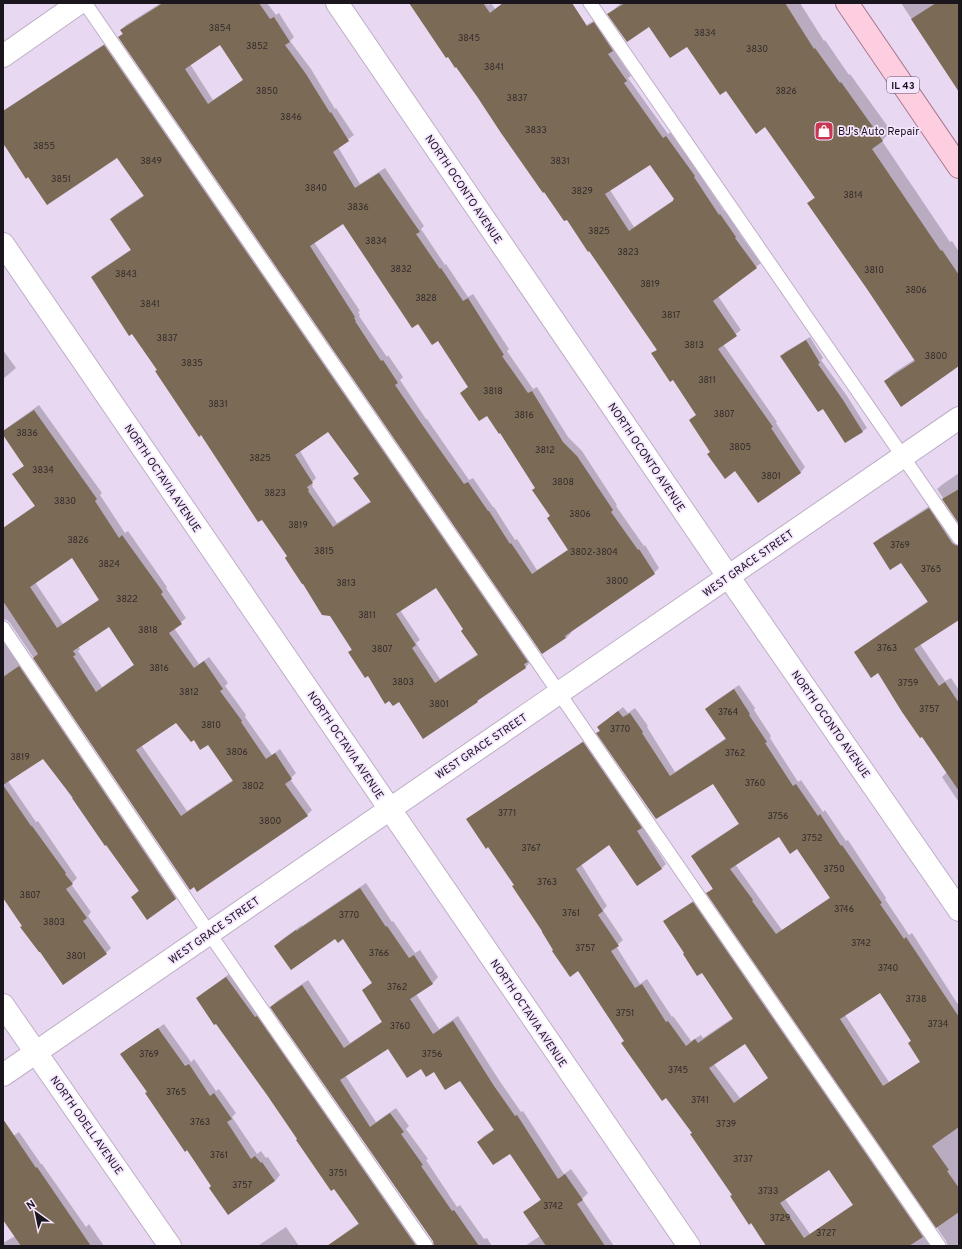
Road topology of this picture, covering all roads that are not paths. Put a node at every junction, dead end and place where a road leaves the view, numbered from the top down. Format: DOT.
graph roads {
  1 [pos="79,3"];
  2 [pos="85,3"];
  3 [pos="337,3"];
  4 [pos="590,3"];
  5 [pos="847,3"];
  6 [pos="3,56"];
  7 [pos="959,167"];
  8 [pos="3,244"];
  9 [pos="959,418"];
  10 [pos="903,456"];
  11 [pos="959,538"];
  12 [pos="728,576"];
  13 [pos="3,628"];
  14 [pos="558,693"];
  15 [pos="390,809"];
  16 [pos="959,910"];
  17 [pos="210,933"];
  18 [pos="3,1005"];
  19 [pos="36,1052"];
  20 [pos="3,1075"];
  21 [pos="170,1246"];
  22 [pos="426,1246"];
  23 [pos="689,1246"];
  24 [pos="939,1246"];
  1 -- 6 [label="street"];
  2 -- 14 [label="lane"];
  3 -- 12 [label="street, NORTH OCONTO AVENUE"];
  4 -- 10 [label="lane"];
  5 -- 7 [label="main road, IL 43"];
  8 -- 15 [label="street, NORTH OCTAVIA AVENUE"];
  9 -- 10 [label="street, WEST GRACE STREET"];
  10 -- 11 [label="lane"];
  10 -- 12 [label="street, WEST GRACE STREET"];
  12 -- 14 [label="street, WEST GRACE STREET"];
  12 -- 16 [label="street, NORTH OCONTO AVENUE"];
  13 -- 17 [label="lane"];
  14 -- 15 [label="street, WEST GRACE STREET"];
  14 -- 24 [label="lane"];
  15 -- 17 [label="street, WEST GRACE STREET"];
  15 -- 23 [label="street, NORTH OCTAVIA AVENUE"];
  17 -- 19 [label="street, WEST GRACE STREET"];
  17 -- 22 [label="lane"];
  18 -- 19 [label="street, NORTH ODELL AVENUE"];
  19 -- 20 [label="street, WEST GRACE STREET"];
  19 -- 21 [label="street, NORTH ODELL AVENUE"];
}
